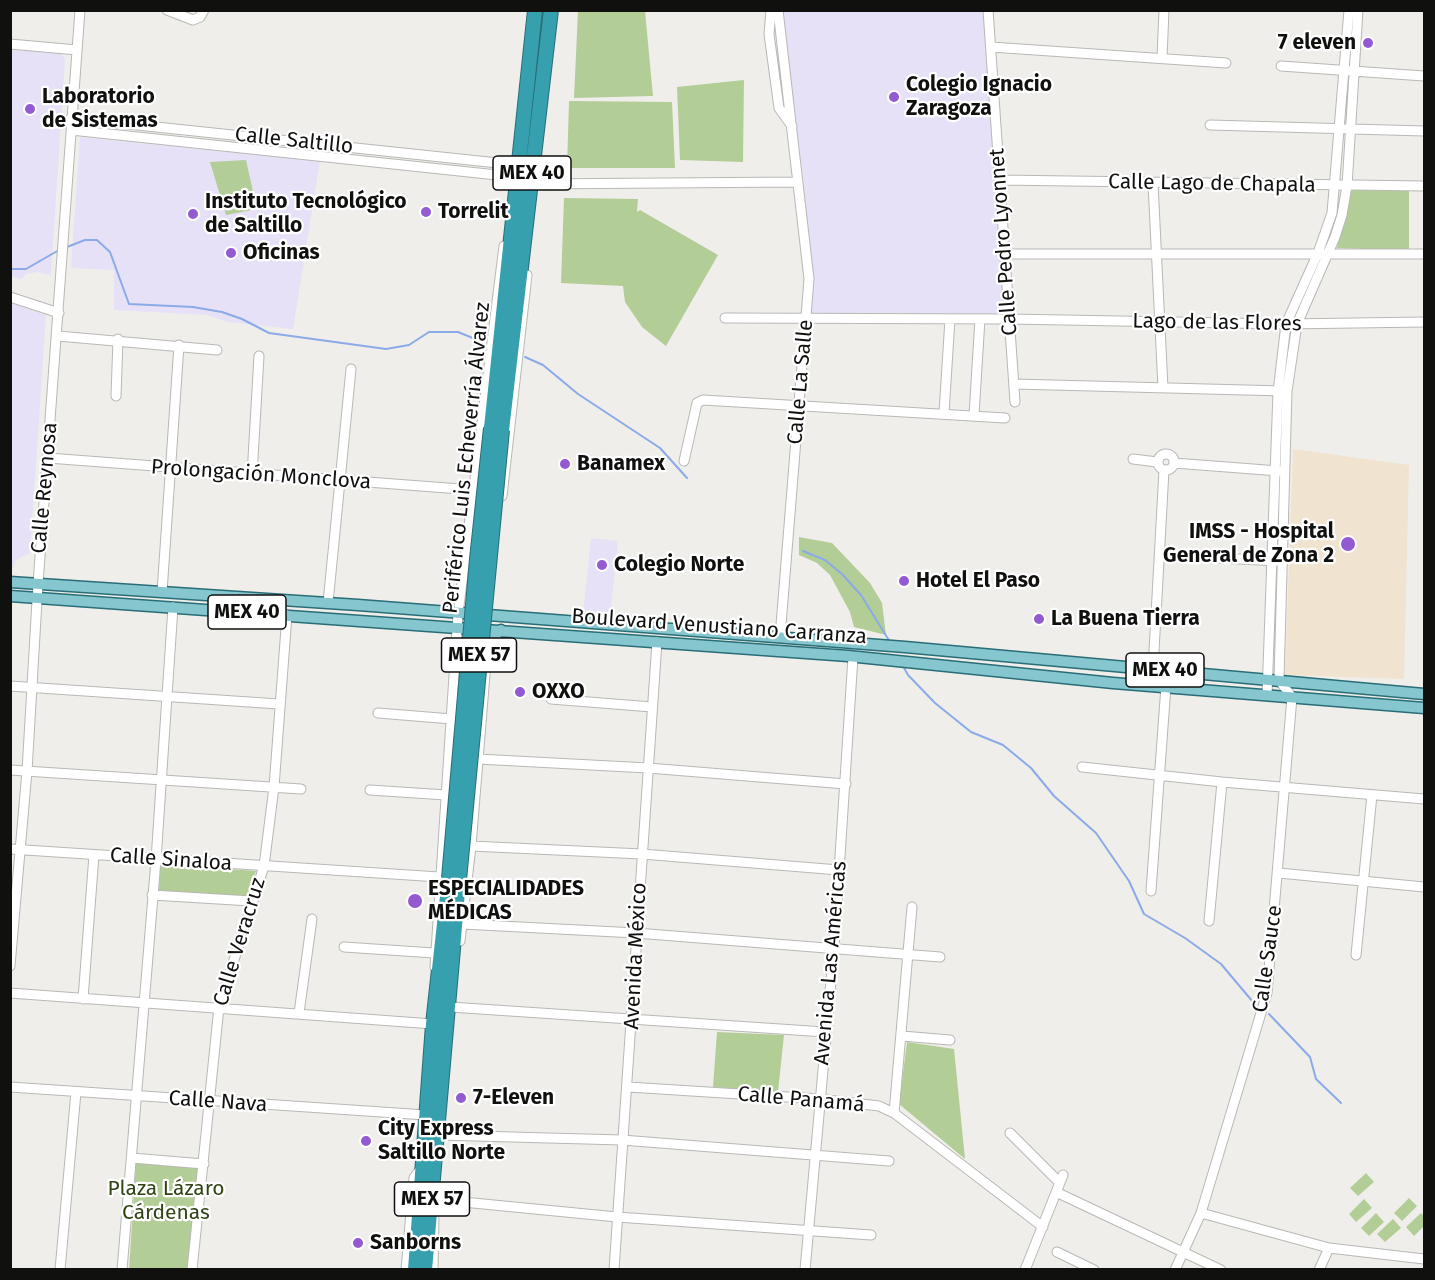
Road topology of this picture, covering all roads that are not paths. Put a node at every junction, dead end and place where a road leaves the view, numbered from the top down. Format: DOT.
graph roads {
  1 [pos="80,10"];
  2 [pos="167,10"];
  3 [pos="204,10"];
  4 [pos="535,10"];
  5 [pos="551,10"];
  6 [pos="771,10"];
  7 [pos="778,10"];
  8 [pos="988,10"];
  9 [pos="1164,10"];
  10 [pos="1349,10"];
  11 [pos="1358,10"];
  12 [pos="10,44"];
  13 [pos="991,47"];
  14 [pos="77,50"];
  15 [pos="1162,58"];
  16 [pos="1226,63"];
  17 [pos="1281,66"];
  18 [pos="1349,71"];
  19 [pos="1425,76"];
  20 [pos="541,104"];
  21 [pos="71,118"];
  22 [pos="1210,125"];
  23 [pos="792,126"];
  24 [pos="1346,129"];
  25 [pos="71,130"];
  26 [pos="1425,130"];
  27 [pos="517,171"];
  28 [pos="1000,180"];
  29 [pos="798,182"];
  30 [pos="1153,183"];
  31 [pos="531,184"];
  32 [pos="1336,186"];
  33 [pos="1347,186"];
  34 [pos="1425,186"];
  35 [pos="527,211"];
  36 [pos="512,221"];
  37 [pos="1318,253"];
  38 [pos="1329,253"];
  39 [pos="1005,254"];
  40 [pos="1155,254"];
  41 [pos="1425,254"];
  42 [pos="10,297"];
  43 [pos="59,313"];
  44 [pos="724,318"];
  45 [pos="806,319"];
  46 [pos="950,319"];
  47 [pos="980,319"];
  48 [pos="1009,319"];
  49 [pos="1160,322"];
  50 [pos="1425,322"];
  51 [pos="1287,324"];
  52 [pos="1297,324"];
  53 [pos="58,336"];
  54 [pos="118,339"];
  55 [pos="179,345"];
  56 [pos="218,350"];
  57 [pos="259,356"];
  58 [pos="351,369"];
  59 [pos="1014,384"];
  60 [pos="1163,388"];
  61 [pos="1282,392"];
  62 [pos="116,396"];
  63 [pos="1015,402"];
  64 [pos="799,404"];
  65 [pos="944,414"];
  66 [pos="974,415"];
  67 [pos="1005,418"];
  68 [pos="496,429"];
  69 [pos="48,458"];
  70 [pos="1132,459"];
  71 [pos="684,461"];
  72 [pos="1157,462"];
  73 [pos="1174,463"];
  74 [pos="172,468"];
  75 [pos="1164,470"];
  76 [pos="1274,470"];
  77 [pos="1285,472"];
  78 [pos="252,475"];
  79 [pos="340,481"];
  80 [pos="474,490"];
  81 [pos="1160,555"];
  82 [pos="1272,561"];
  83 [pos="1283,561"];
  84 [pos="10,582"];
  85 [pos="38,584"];
  86 [pos="162,592"];
  87 [pos="460,592"];
  88 [pos="10,596"];
  89 [pos="490,596"];
  90 [pos="37,598"];
  91 [pos="328,603"];
  92 [pos="173,607"];
  93 [pos="458,614"];
  94 [pos="287,615"];
  95 [pos="489,615"];
  96 [pos="458,627"];
  97 [pos="488,629"];
  98 [pos="501,630"];
  99 [pos="1270,632"];
  100 [pos="1281,632"];
  101 [pos="780,637"];
  102 [pos="657,642"];
  103 [pos="457,646"];
  104 [pos="487,646"];
  105 [pos="853,657"];
  106 [pos="487,664"];
  107 [pos="1153,669"];
  108 [pos="1274,679"];
  109 [pos="10,686"];
  110 [pos="1166,686"];
  111 [pos="31,688"];
  112 [pos="1425,694"];
  113 [pos="1267,695"];
  114 [pos="1292,697"];
  115 [pos="167,699"];
  116 [pos="551,699"];
  117 [pos="279,704"];
  118 [pos="652,707"];
  119 [pos="1425,708"];
  120 [pos="378,713"];
  121 [pos="452,719"];
  122 [pos="478,759"];
  123 [pos="1082,767"];
  124 [pos="648,768"];
  125 [pos="10,770"];
  126 [pos="27,771"];
  127 [pos="1160,776"];
  128 [pos="162,779"];
  129 [pos="1222,782"];
  130 [pos="846,784"];
  131 [pos="274,787"];
  132 [pos="1287,787"];
  133 [pos="301,789"];
  134 [pos="370,789"];
  135 [pos="446,795"];
  136 [pos="1372,795"];
  137 [pos="1425,799"];
  138 [pos="471,846"];
  139 [pos="16,850"];
  140 [pos="642,854"];
  141 [pos="94,855"];
  142 [pos="156,860"];
  143 [pos="264,866"];
  144 [pos="839,870"];
  145 [pos="1279,873"];
  146 [pos="449,878"];
  147 [pos="1363,881"];
  148 [pos="1425,887"];
  149 [pos="1151,891"];
  150 [pos="153,895"];
  151 [pos="251,901"];
  152 [pos="912,907"];
  153 [pos="312,919"];
  154 [pos="1209,921"];
  155 [pos="462,924"];
  156 [pos="636,933"];
  157 [pos="344,947"];
  158 [pos="834,948"];
  159 [pos="434,953"];
  160 [pos="454,954"];
  161 [pos="909,954"];
  162 [pos="1356,955"];
  163 [pos="940,957"];
  164 [pos="10,966"];
  165 [pos="436,991"];
  166 [pos="10,993"];
  167 [pos="83,999"];
  168 [pos="144,1003"];
  169 [pos="219,1007"];
  170 [pos="450,1007"];
  171 [pos="299,1013"];
  172 [pos="632,1018"];
  173 [pos="433,1024"];
  174 [pos="825,1032"];
  175 [pos="902,1036"];
  176 [pos="950,1040"];
  177 [pos="10,1087"];
  178 [pos="628,1087"];
  179 [pos="76,1092"];
  180 [pos="137,1096"];
  181 [pos="819,1100"];
  182 [pos="208,1102"];
  183 [pos="894,1113"];
  184 [pos="426,1115"];
  185 [pos="1010,1133"];
  186 [pos="439,1135"];
  187 [pos="622,1140"];
  188 [pos="814,1156"];
  189 [pos="132,1158"];
  190 [pos="889,1161"];
  191 [pos="204,1164"];
  192 [pos="423,1166"];
  193 [pos="1059,1183"];
  194 [pos="432,1203"];
  195 [pos="1201,1214"];
  196 [pos="617,1217"];
  197 [pos="1043,1227"];
  198 [pos="807,1231"];
  199 [pos="871,1235"];
  200 [pos="1329,1248"];
  201 [pos="1057,1252"];
  202 [pos="1184,1252"];
  203 [pos="1424,1259"];
  204 [pos="60,1269"];
  205 [pos="122,1269"];
  206 [pos="192,1269"];
  207 [pos="406,1269"];
  208 [pos="415,1269"];
  209 [pos="425,1269"];
  210 [pos="433,1269"];
  211 [pos="614,1269"];
  212 [pos="804,1269"];
  213 [pos="1025,1269"];
  214 [pos="1094,1269"];
  215 [pos="1175,1269"];
  216 [pos="1221,1269"];
  217 [pos="1319,1269"];
  218 [pos="1421,1269"];
  1 -- 14 [label="street, Calle Reynosa"];
  2 -- 3 [label="street"];
  4 -- 27 [label="highway, Periférico Luis Echeverría Álvarez / MEX 40"];
  5 -- 20 [label="highway, Periférico Luis Echeverría Álvarez / MEX 40"];
  6 -- 23 [label="street, Calle La Salle"];
  7 -- 23 [label="street, Calle La Salle"];
  8 -- 13 [label="street, Calle Pedro Lyonnet"];
  9 -- 15 [label="street"];
  10 -- 18 [label="street"];
  11 -- 18 [label="street"];
  12 -- 14 [label="street"];
  13 -- 15 [label="street"];
  13 -- 28 [label="street, Calle Pedro Lyonnet"];
  14 -- 21 [label="street, Calle Reynosa"];
  15 -- 16 [label="street"];
  17 -- 18 [label="street"];
  18 -- 19 [label="street"];
  18 -- 24 [label="street"];
  20 -- 27 [label="highway"];
  20 -- 31 [label="highway, Periférico Luis Echeverría Álvarez / MEX 40"];
  21 -- 25 [label="street, Calle Reynosa"];
  21 -- 27 [label="street, Calle Saltillo"];
  22 -- 24 [label="street"];
  23 -- 29 [label="street, Calle La Salle"];
  24 -- 26 [label="street"];
  24 -- 32 [label="street"];
  24 -- 33 [label="street"];
  25 -- 27 [label="street, Calle Saltillo"];
  25 -- 43 [label="street, Calle Reynosa"];
  27 -- 36 [label="highway, Periférico Luis Echeverría Álvarez / MEX 40"];
  28 -- 30 [label="street, Calle Lago de Chapala"];
  28 -- 39 [label="street, Calle Pedro Lyonnet"];
  29 -- 31 [label="street"];
  29 -- 45 [label="street, Calle La Salle"];
  30 -- 32 [label="street, Calle Lago de Chapala"];
  30 -- 40 [label="street"];
  31 -- 35 [label="highway, Periférico Luis Echeverría Álvarez / MEX 40"];
  32 -- 33 [label="street, Calle Lago de Chapala"];
  32 -- 37 [label="street"];
  33 -- 34 [label="street, Calle Lago de Chapala"];
  33 -- 38 [label="street"];
  35 -- 68 [label="highway, Periférico Luis Echeverría Álvarez / MEX 40"];
  35 -- 89 [label="street, Periférico Luis Echeverría Álvarez"];
  36 -- 68 [label="highway, Periférico Luis Echeverría Álvarez / MEX 40"];
  36 -- 80 [label="street"];
  37 -- 38 [label="street"];
  37 -- 40 [label="street"];
  37 -- 51 [label="street"];
  38 -- 41 [label="street"];
  38 -- 52 [label="street"];
  39 -- 40 [label="street"];
  39 -- 48 [label="street, Calle Pedro Lyonnet"];
  40 -- 49 [label="street"];
  42 -- 43 [label="street"];
  43 -- 53 [label="street, Calle Reynosa"];
  44 -- 45 [label="street, Lago de las Flores"];
  45 -- 46 [label="street, Lago de las Flores"];
  45 -- 64 [label="street, Calle La Salle"];
  46 -- 47 [label="street, Lago de las Flores"];
  46 -- 65 [label="street"];
  47 -- 48 [label="street, Lago de las Flores"];
  47 -- 66 [label="street"];
  48 -- 49 [label="street, Lago de las Flores"];
  48 -- 59 [label="street, Calle Pedro Lyonnet"];
  49 -- 51 [label="street, Lago de las Flores"];
  49 -- 60 [label="street"];
  50 -- 52 [label="street, Lago de las Flores"];
  51 -- 52 [label="street, Lago de las Flores"];
  51 -- 61 [label="street"];
  52 -- 61 [label="street"];
  53 -- 54 [label="street"];
  53 -- 69 [label="street, Calle Reynosa"];
  54 -- 55 [label="street"];
  54 -- 62 [label="street"];
  55 -- 56 [label="street"];
  55 -- 74 [label="street"];
  57 -- 78 [label="street"];
  58 -- 79 [label="street"];
  59 -- 60 [label="street"];
  59 -- 63 [label="street, Calle Pedro Lyonnet"];
  60 -- 61 [label="street"];
  61 -- 76 [label="street"];
  61 -- 77 [label="street"];
  64 -- 65 [label="street"];
  64 -- 71 [label="street"];
  64 -- 101 [label="street, Calle La Salle"];
  65 -- 66 [label="street"];
  66 -- 67 [label="street"];
  68 -- 146 [label="highway, Periférico Luis Echeverría Álvarez / MEX 57, bridge"];
  69 -- 74 [label="street, Prolongación Monclova"];
  69 -- 85 [label="street, Calle Reynosa"];
  70 -- 72 [label="street"];
  72 -- 73 [label="street"];
  72 -- 75 [label="street"];
  73 -- 75 [label="street"];
  73 -- 76 [label="street"];
  74 -- 78 [label="street, Prolongación Monclova"];
  74 -- 86 [label="street"];
  75 -- 81 [label="street"];
  76 -- 77 [label="street"];
  76 -- 82 [label="street"];
  77 -- 83 [label="street"];
  78 -- 79 [label="street, Prolongación Monclova"];
  79 -- 80 [label="street, Prolongación Monclova"];
  79 -- 91 [label="street"];
  80 -- 87 [label="street"];
  81 -- 82 [label="street"];
  81 -- 107 [label="street"];
  82 -- 83 [label="street"];
  82 -- 99 [label="street"];
  83 -- 100 [label="street"];
  84 -- 85 [label="main road, Boulevard Venustiano Carranza / MEX 40"];
  85 -- 86 [label="main road, Boulevard Venustiano Carranza / MEX 40"];
  85 -- 90 [label="street, Calle Reynosa"];
  86 -- 91 [label="main road, Boulevard Venustiano Carranza / MEX 40"];
  87 -- 89 [label="street"];
  87 -- 93 [label="street"];
  88 -- 90 [label="main road, Boulevard Venustiano Carranza / MEX 40"];
  89 -- 95 [label="street, Periférico Luis Echeverría Álvarez"];
  90 -- 92 [label="main road, Boulevard Venustiano Carranza / MEX 40"];
  90 -- 111 [label="street, Calle Reynosa"];
  91 -- 93 [label="main road, Boulevard Venustiano Carranza / MEX 40"];
  92 -- 94 [label="main road, Boulevard Venustiano Carranza / MEX 40"];
  92 -- 115 [label="street"];
  93 -- 95 [label="main road, Boulevard Venustiano Carranza / MEX 40"];
  93 -- 96 [label="street"];
  94 -- 96 [label="main road, Boulevard Venustiano Carranza / MEX 40"];
  94 -- 117 [label="street, Calle Veracruz"];
  95 -- 97 [label="street, Periférico Luis Echeverría Álvarez"];
  95 -- 101 [label="main road, Boulevard Venustiano Carranza / MEX 40"];
  96 -- 97 [label="main road, Boulevard Venustiano Carranza / MEX 40"];
  96 -- 103 [label="street"];
  97 -- 98 [label="main road, Boulevard Venustiano Carranza / MEX 40"];
  97 -- 104 [label="street, Periférico Luis Echeverría Álvarez"];
  98 -- 102 [label="main road, Boulevard Venustiano Carranza / MEX 40"];
  98 -- 104 [label="main road"];
  99 -- 100 [label="street"];
  99 -- 108 [label="street"];
  100 -- 108 [label="street"];
  101 -- 107 [label="main road, Boulevard Venustiano Carranza / MEX 40"];
  102 -- 105 [label="main road, Boulevard Venustiano Carranza / MEX 40"];
  102 -- 118 [label="street, Avenida México"];
  103 -- 106 [label="street"];
  103 -- 121 [label="street"];
  104 -- 106 [label="street, Periférico Luis Echeverría Álvarez"];
  105 -- 110 [label="main road, Boulevard Venustiano Carranza / MEX 40"];
  105 -- 130 [label="street, Avenida Las Américas"];
  106 -- 122 [label="street, Periférico Luis Echeverría Álvarez"];
  107 -- 108 [label="main road, Boulevard Venustiano Carranza / MEX 40"];
  108 -- 112 [label="main road, Boulevard Venustiano Carranza / MEX 40"];
  108 -- 113 [label="street"];
  108 -- 114 [label="street"];
  109 -- 111 [label="street"];
  110 -- 113 [label="main road, Boulevard Venustiano Carranza / MEX 40"];
  110 -- 127 [label="street"];
  111 -- 115 [label="street"];
  111 -- 126 [label="street, Calle Reynosa"];
  113 -- 114 [label="main road, Boulevard Venustiano Carranza / MEX 40"];
  114 -- 119 [label="main road, Boulevard Venustiano Carranza / MEX 40"];
  114 -- 132 [label="street, Calle Sauce"];
  115 -- 117 [label="street"];
  115 -- 128 [label="street"];
  116 -- 118 [label="street"];
  117 -- 131 [label="street, Calle Veracruz"];
  118 -- 124 [label="street, Avenida México"];
  120 -- 121 [label="street"];
  121 -- 135 [label="street"];
  122 -- 124 [label="street"];
  122 -- 138 [label="street, Periférico Luis Echeverría Álvarez"];
  123 -- 127 [label="street"];
  124 -- 130 [label="street"];
  124 -- 140 [label="street, Avenida México"];
  125 -- 126 [label="street"];
  126 -- 128 [label="street"];
  126 -- 139 [label="street, Calle Reynosa"];
  127 -- 129 [label="street"];
  127 -- 149 [label="street"];
  128 -- 131 [label="street"];
  128 -- 142 [label="street"];
  129 -- 132 [label="street"];
  129 -- 154 [label="street"];
  130 -- 144 [label="street, Avenida Las Américas"];
  131 -- 133 [label="street"];
  131 -- 143 [label="street, Calle Veracruz"];
  132 -- 136 [label="street"];
  132 -- 145 [label="street, Calle Sauce"];
  134 -- 135 [label="street"];
  135 -- 146 [label="street"];
  136 -- 137 [label="street"];
  136 -- 147 [label="street"];
  138 -- 140 [label="street"];
  138 -- 155 [label="street, Periférico Luis Echeverría Álvarez"];
  139 -- 141 [label="street, Calle Sinaloa"];
  139 -- 164 [label="street, Calle Reynosa"];
  140 -- 144 [label="street"];
  140 -- 156 [label="street, Avenida México"];
  141 -- 142 [label="street, Calle Sinaloa"];
  141 -- 167 [label="street"];
  142 -- 143 [label="street, Calle Sinaloa"];
  142 -- 150 [label="street"];
  143 -- 146 [label="street, Calle Sinaloa"];
  143 -- 151 [label="street, Calle Veracruz"];
  144 -- 158 [label="street, Avenida Las Américas"];
  145 -- 147 [label="street"];
  145 -- 195 [label="street, Calle Sauce"];
  146 -- 159 [label="street"];
  146 -- 160 [label="highway, Periférico Luis Echeverría Álvarez / MEX 57"];
  146 -- 165 [label="highway, Periférico Luis Echeverría Álvarez / MEX 57"];
  147 -- 148 [label="street"];
  147 -- 162 [label="street"];
  150 -- 151 [label="street"];
  150 -- 168 [label="street"];
  151 -- 169 [label="street, Calle Veracruz"];
  152 -- 161 [label="street"];
  153 -- 171 [label="street"];
  155 -- 156 [label="street"];
  155 -- 160 [label="street, Periférico Luis Echeverría Álvarez"];
  156 -- 158 [label="street"];
  156 -- 172 [label="street, Avenida México"];
  157 -- 159 [label="street"];
  158 -- 161 [label="street"];
  158 -- 174 [label="street, Avenida Las Américas"];
  159 -- 165 [label="street"];
  160 -- 170 [label="highway, Periférico Luis Echeverría Álvarez / MEX 57"];
  161 -- 163 [label="street"];
  161 -- 175 [label="street"];
  165 -- 173 [label="highway, Periférico Luis Echeverría Álvarez / MEX 57"];
  166 -- 167 [label="street"];
  167 -- 168 [label="street"];
  168 -- 169 [label="street"];
  168 -- 180 [label="street"];
  169 -- 171 [label="street"];
  169 -- 182 [label="street, Calle Veracruz"];
  170 -- 172 [label="street"];
  170 -- 186 [label="highway, Periférico Luis Echeverría Álvarez / MEX 57"];
  171 -- 173 [label="street"];
  172 -- 174 [label="street"];
  172 -- 178 [label="street, Avenida México"];
  173 -- 184 [label="highway, Periférico Luis Echeverría Álvarez / MEX 57"];
  174 -- 181 [label="street, Avenida Las Américas"];
  175 -- 176 [label="street"];
  175 -- 183 [label="street"];
  177 -- 179 [label="street, Calle Nava"];
  178 -- 181 [label="street, Calle Panamá"];
  178 -- 187 [label="street, Avenida México"];
  179 -- 180 [label="street, Calle Nava"];
  179 -- 204 [label="street"];
  180 -- 182 [label="street, Calle Nava"];
  180 -- 189 [label="street"];
  181 -- 183 [label="street, Calle Panamá"];
  181 -- 188 [label="street, Avenida Las Américas"];
  182 -- 184 [label="street, Calle Nava"];
  182 -- 191 [label="street, Calle Veracruz"];
  183 -- 197 [label="street, Calle Panamá"];
  184 -- 192 [label="highway, Periférico Luis Echeverría Álvarez / MEX 57"];
  185 -- 193 [label="street"];
  186 -- 187 [label="street"];
  186 -- 194 [label="highway, Periférico Luis Echeverría Álvarez / MEX 57"];
  187 -- 188 [label="street"];
  187 -- 196 [label="street, Avenida México"];
  188 -- 190 [label="street"];
  188 -- 198 [label="street, Avenida Las Américas"];
  189 -- 191 [label="street"];
  189 -- 205 [label="street"];
  191 -- 206 [label="street, Calle Veracruz"];
  192 -- 207 [label="street"];
  192 -- 208 [label="highway, Periférico Luis Echeverría Álvarez / MEX 57"];
  193 -- 197 [label="street"];
  193 -- 202 [label="street"];
  194 -- 196 [label="street"];
  194 -- 209 [label="highway, Periférico Luis Echeverría Álvarez / MEX 57"];
  194 -- 210 [label="street"];
  195 -- 200 [label="street"];
  195 -- 202 [label="street, Calle Sauce"];
  196 -- 198 [label="street"];
  196 -- 211 [label="street, Avenida México"];
  197 -- 213 [label="street"];
  198 -- 199 [label="street"];
  198 -- 212 [label="street, Avenida Las Américas"];
  200 -- 203 [label="street"];
  200 -- 217 [label="street"];
  201 -- 214 [label="street"];
  202 -- 215 [label="street, Calle Sauce"];
  202 -- 216 [label="street"];
  203 -- 218 [label="street"];
}
